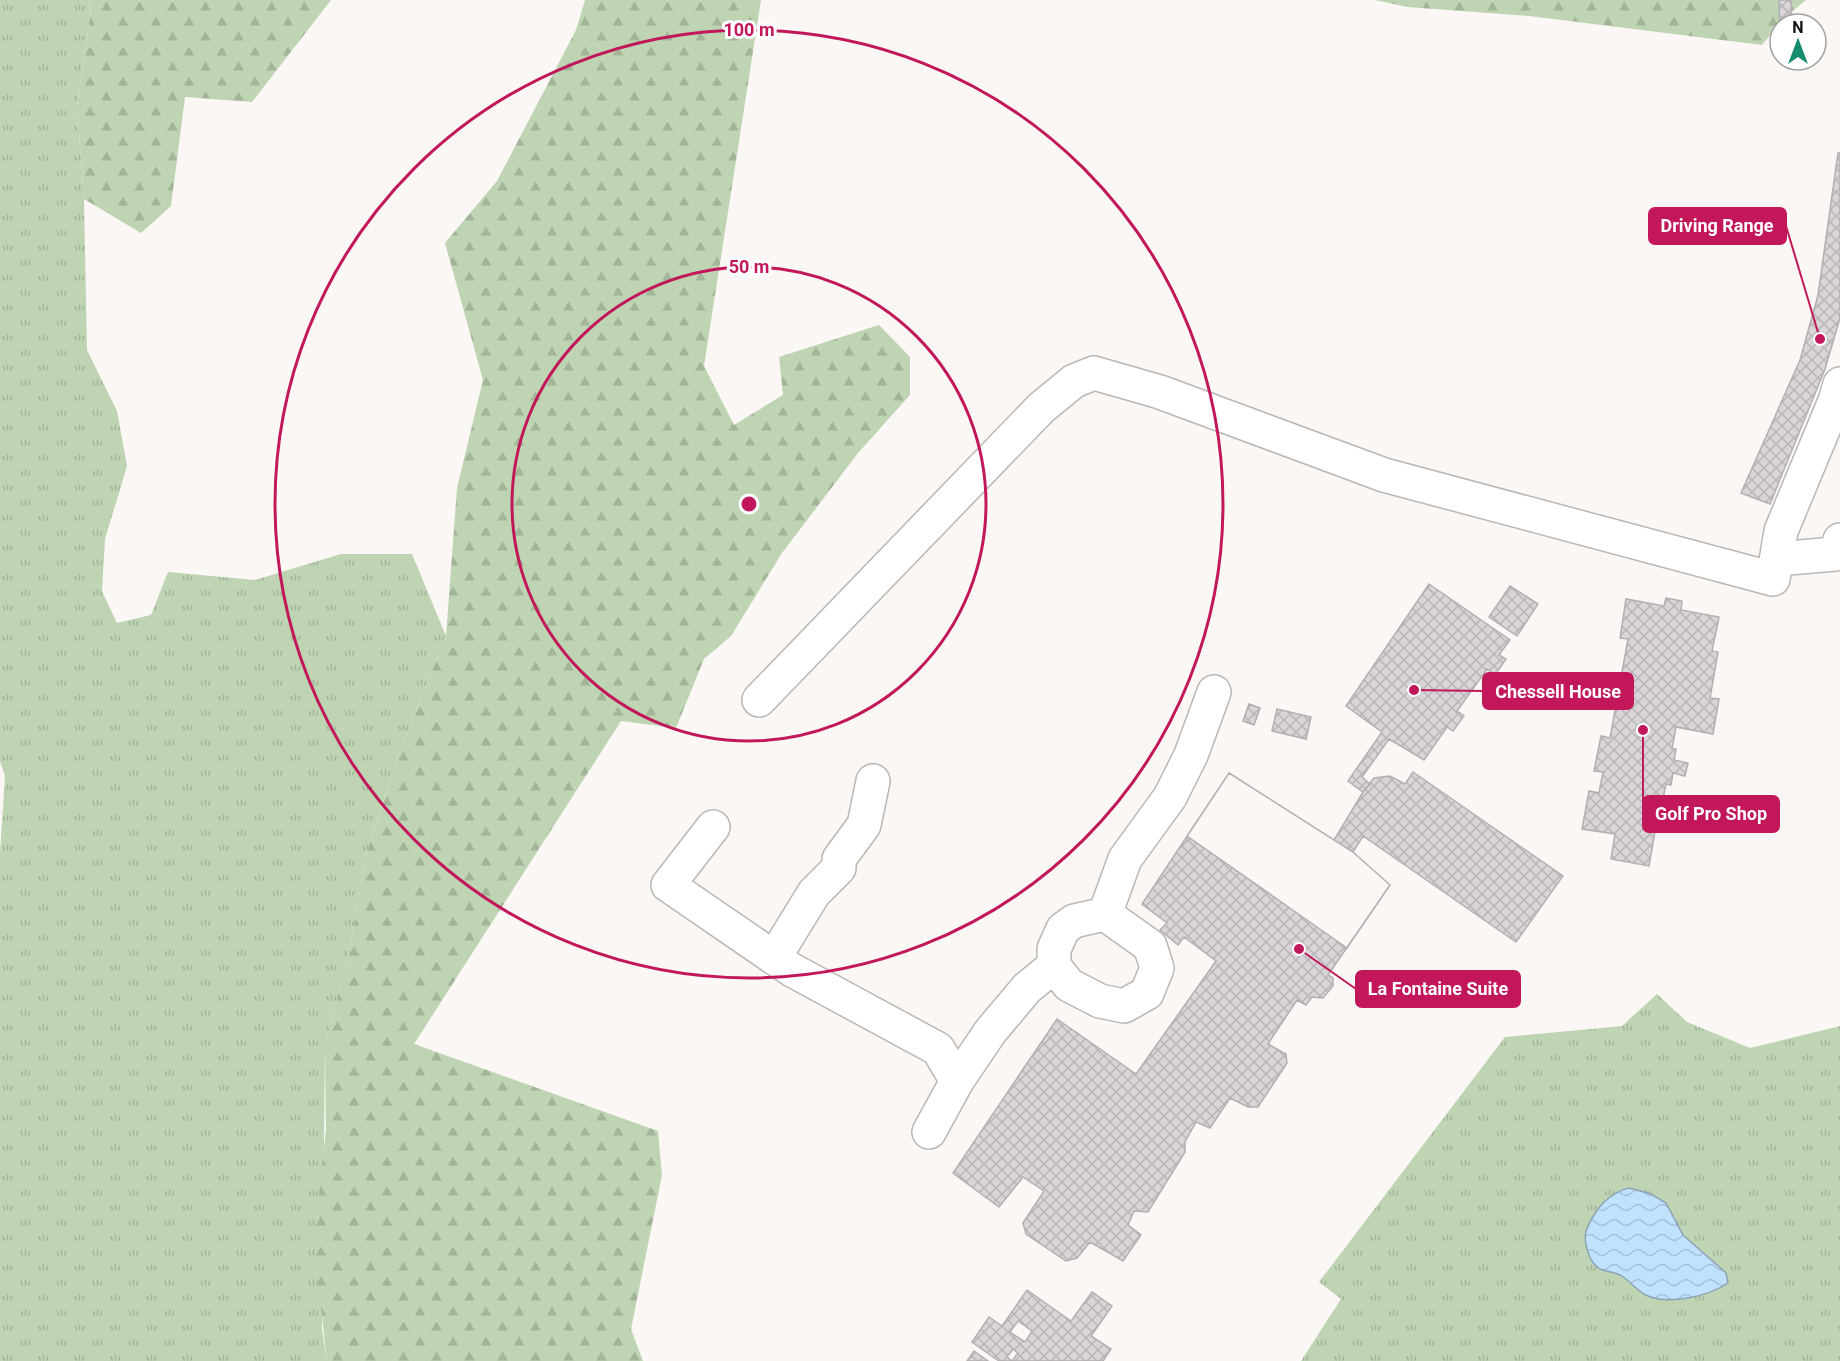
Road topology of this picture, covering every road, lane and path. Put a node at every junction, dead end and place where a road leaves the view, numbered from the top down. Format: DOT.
graph roads {
  1 [pos="1840,384"];
  2 [pos="1840,540"];
  3 [pos="1777,559"];
  4 [pos="1214,692"];
  5 [pos="759,700"];
  6 [pos="873,781"];
  7 [pos="713,827"];
  8 [pos="1105,914"];
  9 [pos="774,958"];
  10 [pos="1054,966"];
  11 [pos="957,1081"];
  12 [pos="930,1132"];
  1 -- 3 [label="lane"];
  2 -- 3 [label="lane"];
  3 -- 5 [label="lane"];
  4 -- 8 [label="lane"];
  6 -- 9 [label="lane"];
  7 -- 9 [label="lane"];
  8 -- 10 [label="lane"];
  8 -- 10 [label="lane"];
  9 -- 11 [label="lane"];
  10 -- 11 [label="lane"];
  11 -- 12 [label="lane"];
}
